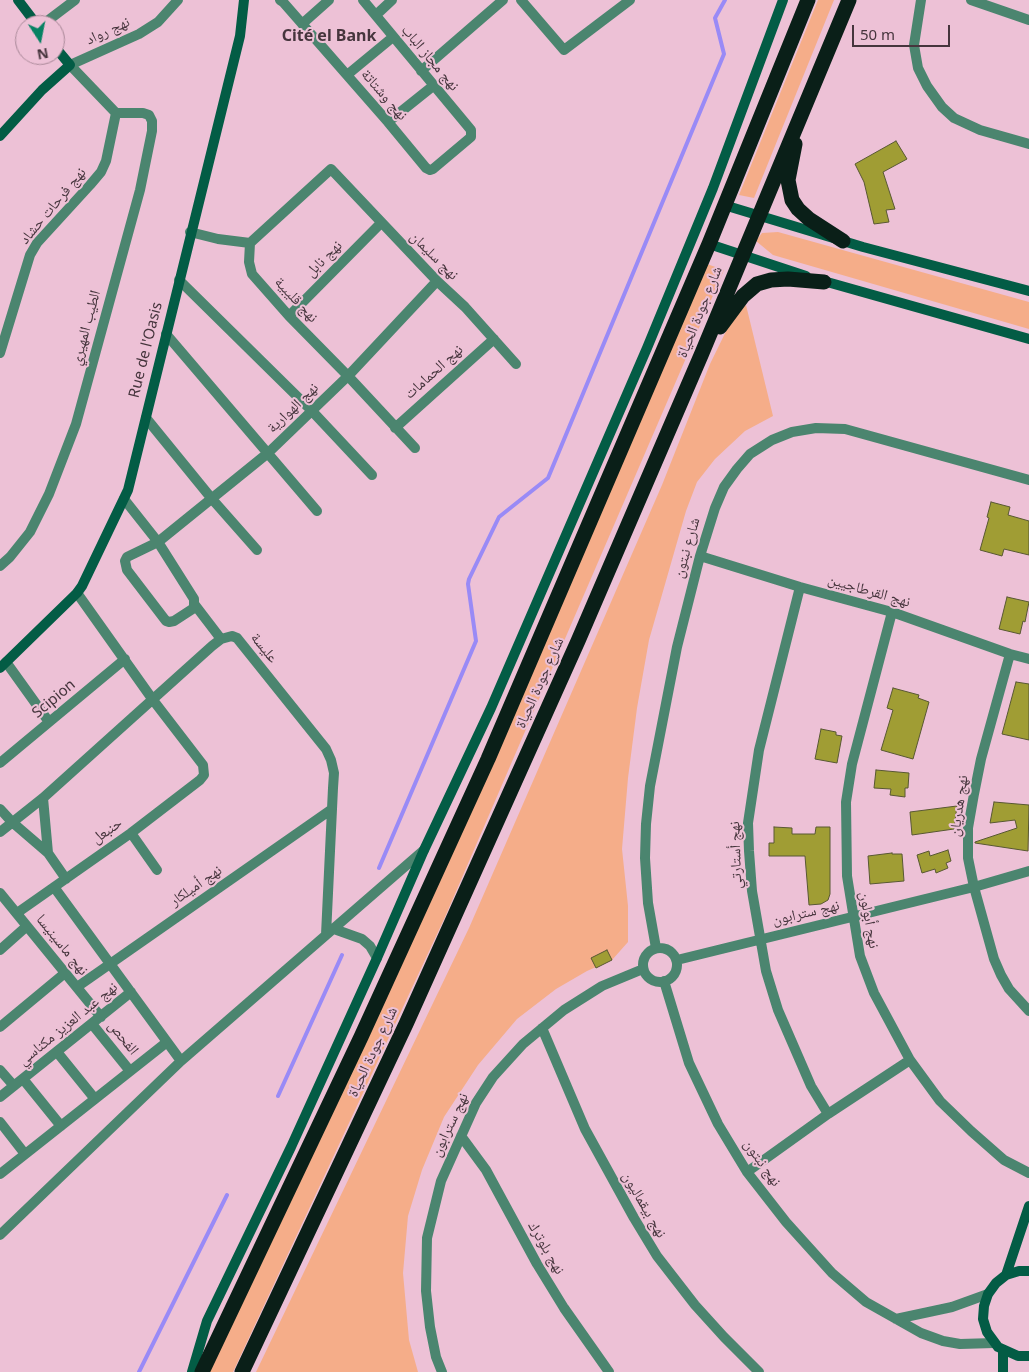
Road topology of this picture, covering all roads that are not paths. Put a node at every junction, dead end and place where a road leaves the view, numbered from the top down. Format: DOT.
graph roads {
  1 [pos="18,0"];
  2 [pos="75,0"];
  3 [pos="178,0"];
  4 [pos="244,0"];
  5 [pos="280,0"];
  6 [pos="329,0"];
  7 [pos="363,0"];
  8 [pos="392,0"];
  9 [pos="504,0"];
  10 [pos="630,0"];
  11 [pos="784,0"];
  12 [pos="808,0"];
  13 [pos="849,0"];
  14 [pos="921,0"];
  15 [pos="971,0"];
  16 [pos="525,2"];
  17 [pos="29,15"];
  18 [pos="55,15"];
  19 [pos="376,15"];
  20 [pos="1029,20"];
  21 [pos="302,24"];
  22 [pos="393,37"];
  23 [pos="65,59"];
  24 [pos="70,65"];
  25 [pos="421,71"];
  26 [pos="347,75"];
  27 [pos="433,86"];
  28 [pos="801,112"];
  29 [pos="116,113"];
  30 [pos="388,122"];
  31 [pos="0,136"];
  32 [pos="471,137"];
  33 [pos="1029,144"];
  34 [pos="724,205"];
  35 [pos="758,215"];
  36 [pos="381,223"];
  37 [pos="190,232"];
  38 [pos="843,240"];
  39 [pos="250,243"];
  40 [pos="709,244"];
  41 [pos="742,255"];
  42 [pos="179,280"];
  43 [pos="437,281"];
  44 [pos="824,282"];
  45 [pos="1029,291"];
  46 [pos="289,316"];
  47 [pos="166,334"];
  48 [pos="494,339"];
  49 [pos="1029,339"];
  50 [pos="0,353"];
  51 [pos="702,353"];
  52 [pos="516,364"];
  53 [pos="348,376"];
  54 [pos="312,411"];
  55 [pos="146,418"];
  56 [pos="395,428"];
  57 [pos="415,448"];
  58 [pos="268,453"];
  59 [pos="372,475"];
  60 [pos="1029,480"];
  61 [pos="124,499"];
  62 [pos="212,499"];
  63 [pos="317,511"];
  64 [pos="158,542"];
  65 [pos="257,550"];
  66 [pos="700,556"];
  67 [pos="0,566"];
  68 [pos="800,587"];
  69 [pos="77,593"];
  70 [pos="195,605"];
  71 [pos="892,612"];
  72 [pos="222,639"];
  73 [pos="1010,654"];
  74 [pos="125,659"];
  75 [pos="1029,660"];
  76 [pos="3,665"];
  77 [pos="153,700"];
  78 [pos="49,722"];
  79 [pos="1,761"];
  80 [pos="43,798"];
  81 [pos="0,809"];
  82 [pos="332,809"];
  83 [pos="12,822"];
  84 [pos="0,832"];
  85 [pos="131,833"];
  86 [pos="424,850"];
  87 [pos="48,853"];
  88 [pos="158,870"];
  89 [pos="1029,871"];
  90 [pos="66,879"];
  91 [pos="54,887"];
  92 [pos="974,887"];
  93 [pos="0,893"];
  94 [pos="17,913"];
  95 [pos="853,918"];
  96 [pos="27,926"];
  97 [pos="330,932"];
  98 [pos="759,939"];
  99 [pos="656,948"];
  100 [pos="0,950"];
  101 [pos="377,958"];
  102 [pos="677,960"];
  103 [pos="110,964"];
  104 [pos="643,969"];
  105 [pos="65,973"];
  106 [pos="664,981"];
  107 [pos="77,987"];
  108 [pos="131,992"];
  109 [pos="1029,1012"];
  110 [pos="101,1017"];
  111 [pos="92,1024"];
  112 [pos="0,1027"];
  113 [pos="542,1028"];
  114 [pos="167,1042"];
  115 [pos="57,1052"];
  116 [pos="910,1060"];
  117 [pos="181,1061"];
  118 [pos="0,1070"];
  119 [pos="130,1071"];
  120 [pos="23,1079"];
  121 [pos="14,1086"];
  122 [pos="0,1097"];
  123 [pos="95,1099"];
  124 [pos="828,1114"];
  125 [pos="0,1122"];
  126 [pos="60,1126"];
  127 [pos="461,1136"];
  128 [pos="25,1154"];
  129 [pos="748,1172"];
  130 [pos="1029,1173"];
  131 [pos="0,1174"];
  132 [pos="1029,1206"];
  133 [pos="0,1235"];
  134 [pos="1029,1271"];
  135 [pos="1006,1275"];
  136 [pos="988,1294"];
  137 [pos="896,1319"];
  138 [pos="994,1343"];
  139 [pos="1003,1350"];
  140 [pos="1029,1356"];
  141 [pos="192,1372"];
  142 [pos="202,1372"];
  143 [pos="242,1372"];
  144 [pos="442,1372"];
  145 [pos="609,1372"];
  146 [pos="759,1372"];
  147 [pos="1003,1372"];
  1 -- 17 [label="street"];
  2 -- 18 [label="street"];
  3 -- 24 [label="street, نهج رواد"];
  4 -- 37 [label="street, Rue de l'Oasis"];
  5 -- 21 [label="street, نهج وشتاتة"];
  6 -- 21 [label="street"];
  7 -- 19 [label="street, نهج مجاز الباب"];
  8 -- 19 [label="street"];
  9 -- 25 [label="street"];
  10 -- 16 [label="street"];
  11 -- 86 [label="street"];
  12 -- 34 [label="highway, شارع جودة الحياة"];
  13 -- 28 [label="highway, شارع جودة الحياة"];
  14 -- 33 [label="street"];
  15 -- 20 [label="street"];
  19 -- 22 [label="street, نهج مجاز الباب"];
  21 -- 26 [label="street, نهج وشتاتة"];
  22 -- 25 [label="street, نهج مجاز الباب"];
  22 -- 26 [label="street"];
  23 -- 24 [label="street"];
  24 -- 29 [label="street"];
  24 -- 31 [label="street"];
  25 -- 27 [label="street, نهج مجاز الباب"];
  26 -- 30 [label="street, نهج وشتاتة"];
  27 -- 30 [label="street"];
  27 -- 32 [label="street, نهج مجاز الباب"];
  28 -- 35 [label="highway, شارع جودة الحياة"];
  28 -- 38 [label="highway"];
  29 -- 50 [label="street, نهج فرحات حشاد"];
  29 -- 67 [label="street, الطيب المهيري"];
  30 -- 32 [label="street, نهج وشتاتة"];
  34 -- 35 [label="street"];
  34 -- 40 [label="highway, شارع جودة الحياة"];
  35 -- 38 [label="street"];
  35 -- 41 [label="highway, شارع جودة الحياة"];
  36 -- 39 [label="street, نهج سليمان"];
  36 -- 43 [label="street, نهج سليمان"];
  36 -- 46 [label="street, نهج نابل"];
  37 -- 39 [label="street"];
  37 -- 42 [label="street, Rue de l'Oasis"];
  38 -- 45 [label="street"];
  39 -- 46 [label="street, نهج قليبية"];
  40 -- 41 [label="street"];
  40 -- 142 [label="highway, شارع جودة الحياة"];
  41 -- 44 [label="street"];
  41 -- 51 [label="highway, شارع جودة الحياة"];
  42 -- 47 [label="street, Rue de l'Oasis"];
  42 -- 54 [label="street"];
  43 -- 48 [label="street, نهج سليمان"];
  43 -- 53 [label="street, نهج الهوارية"];
  44 -- 49 [label="street"];
  44 -- 51 [label="highway"];
  46 -- 53 [label="street, نهج قليبية"];
  47 -- 55 [label="street, Rue de l'Oasis"];
  47 -- 58 [label="street"];
  48 -- 52 [label="street, نهج سليمان"];
  48 -- 56 [label="street, نهج الحمامات"];
  51 -- 143 [label="highway, شارع جودة الحياة"];
  53 -- 54 [label="street, نهج الهوارية"];
  53 -- 56 [label="street, نهج قليبية"];
  54 -- 58 [label="street, نهج الهوارية"];
  54 -- 59 [label="street"];
  55 -- 61 [label="street, Rue de l'Oasis"];
  55 -- 62 [label="street"];
  56 -- 57 [label="street, نهج قليبية"];
  58 -- 62 [label="street, نهج الهوارية"];
  58 -- 63 [label="street"];
  60 -- 66 [label="street, شارع نبتون"];
  61 -- 64 [label="street"];
  61 -- 69 [label="street, Rue de l'Oasis"];
  62 -- 64 [label="street, نهج الهوارية"];
  62 -- 65 [label="street"];
  64 -- 70 [label="street"];
  64 -- 70 [label="street, نهج الهوارية"];
  66 -- 68 [label="street, نهج القرطاجيين"];
  66 -- 99 [label="street, شارع نبتون"];
  68 -- 71 [label="street, نهج القرطاجيين"];
  68 -- 98 [label="street, نهج أستارتي"];
  69 -- 74 [label="street"];
  69 -- 76 [label="street, Rue de l'Oasis"];
  70 -- 72 [label="street"];
  71 -- 73 [label="street, نهج القرطاجيين"];
  71 -- 95 [label="street, نهج أبولون"];
  72 -- 77 [label="street"];
  72 -- 82 [label="street, عليسة"];
  73 -- 75 [label="street, نهج القرطاجيين"];
  73 -- 92 [label="street, نهج هدريان"];
  74 -- 77 [label="street"];
  74 -- 78 [label="street, Scipion"];
  76 -- 78 [label="street"];
  77 -- 80 [label="street"];
  77 -- 85 [label="street, حنبعل"];
  78 -- 79 [label="street, Scipion"];
  80 -- 83 [label="street"];
  80 -- 87 [label="street"];
  81 -- 83 [label="street"];
  82 -- 97 [label="street, عليسة"];
  82 -- 103 [label="street, نهج أميلكار"];
  83 -- 84 [label="street"];
  83 -- 87 [label="street"];
  85 -- 88 [label="street"];
  85 -- 90 [label="street, حنبعل"];
  86 -- 97 [label="street"];
  86 -- 101 [label="street"];
  87 -- 90 [label="street"];
  89 -- 92 [label="street, نهج سترابون"];
  90 -- 91 [label="street, حنبعل"];
  91 -- 94 [label="street, حنبعل"];
  91 -- 103 [label="street"];
  92 -- 95 [label="street, نهج سترابون"];
  92 -- 109 [label="street, نهج هدريان"];
  93 -- 94 [label="street, نهج ماسينيسا"];
  94 -- 96 [label="street, نهج ماسينيسا"];
  95 -- 98 [label="street, نهج سترابون"];
  95 -- 116 [label="street, نهج أبولون"];
  96 -- 100 [label="street"];
  96 -- 105 [label="street, نهج ماسينيسا"];
  97 -- 101 [label="street"];
  97 -- 117 [label="street"];
  98 -- 102 [label="street, نهج سترابون"];
  98 -- 124 [label="street, نهج أستارتي"];
  99 -- 102 [label="street"];
  99 -- 104 [label="street"];
  101 -- 141 [label="street"];
  102 -- 106 [label="street"];
  103 -- 107 [label="street, نهج أميلكار"];
  103 -- 108 [label="street"];
  104 -- 106 [label="street"];
  104 -- 113 [label="street, نهج سترابون"];
  105 -- 107 [label="street, نهج ماسينيسا"];
  105 -- 112 [label="street"];
  106 -- 129 [label="street, نهج نبتون"];
  107 -- 110 [label="street, نهج ماسينيسا"];
  108 -- 110 [label="street, نهج عبد العزيز مكناسي"];
  108 -- 114 [label="street"];
  110 -- 111 [label="street, نهج عبد العزيز مكناسي"];
  111 -- 115 [label="street, نهج عبد العزيز مكناسي"];
  111 -- 119 [label="street, الفحص"];
  113 -- 127 [label="street, نهج سترابون"];
  113 -- 146 [label="street, نهج بيقماليون"];
  114 -- 117 [label="street"];
  114 -- 119 [label="street"];
  115 -- 120 [label="street, نهج عبد العزيز مكناسي"];
  115 -- 123 [label="street"];
  116 -- 124 [label="street"];
  116 -- 130 [label="street, نهج أبولون"];
  117 -- 133 [label="street"];
  118 -- 121 [label="street"];
  119 -- 123 [label="street"];
  120 -- 121 [label="street, نهج عبد العزيز مكناسي"];
  120 -- 126 [label="street"];
  121 -- 122 [label="street, نهج عبد العزيز مكناسي"];
  123 -- 126 [label="street"];
  124 -- 129 [label="street"];
  125 -- 128 [label="street"];
  126 -- 128 [label="street"];
  127 -- 144 [label="street, نهج سترابون"];
  127 -- 145 [label="street, نهج بلوترك"];
  128 -- 131 [label="street"];
  129 -- 137 [label="street, نهج نبتون"];
  132 -- 135 [label="street"];
  134 -- 135 [label="street"];
  135 -- 136 [label="street"];
  136 -- 137 [label="street"];
  136 -- 138 [label="street"];
  137 -- 138 [label="street, نهج نبتون"];
  138 -- 139 [label="street"];
  139 -- 140 [label="street"];
  139 -- 147 [label="street"];
}
